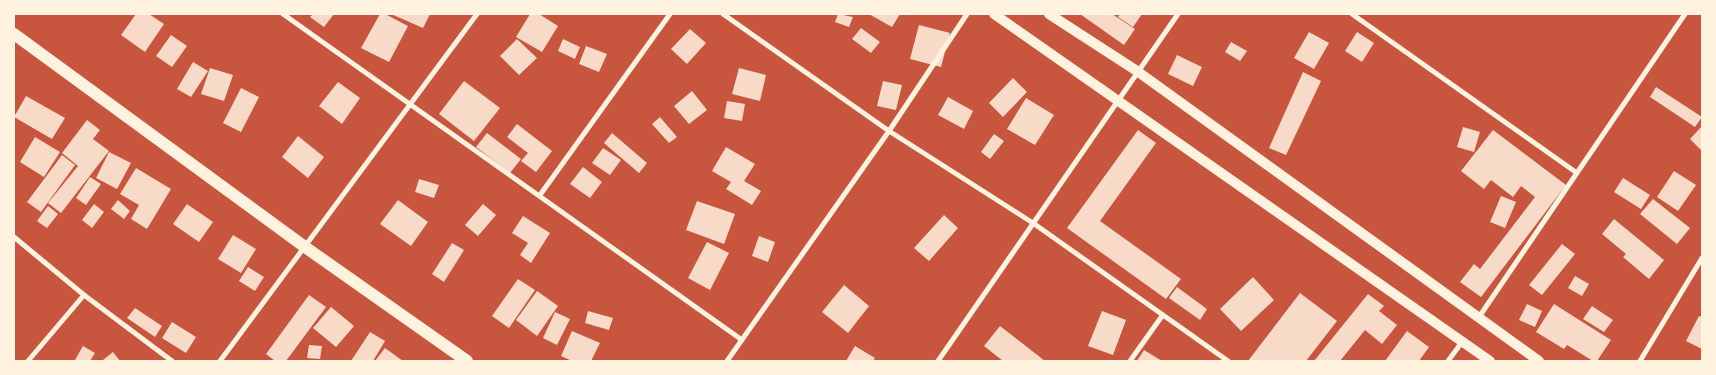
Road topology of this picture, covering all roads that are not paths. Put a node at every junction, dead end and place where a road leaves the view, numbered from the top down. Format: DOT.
graph roads {
  1 [pos="283,14"];
  2 [pos="477,14"];
  3 [pos="670,14"];
  4 [pos="723,14"];
  5 [pos="967,14"];
  6 [pos="994,14"];
  7 [pos="1049,14"];
  8 [pos="1178,14"];
  9 [pos="1352,14"];
  10 [pos="1685,14"];
  11 [pos="14,34"];
  12 [pos="1137,71"];
  13 [pos="1118,99"];
  14 [pos="412,104"];
  15 [pos="888,131"];
  16 [pos="1577,174"];
  17 [pos="540,195"];
  18 [pos="1033,223"];
  19 [pos="14,237"];
  20 [pos="305,247"];
  21 [pos="1702,258"];
  22 [pos="84,295"];
  23 [pos="1162,316"];
  24 [pos="1479,318"];
  25 [pos="742,340"];
  26 [pos="1462,342"];
  27 [pos="28,361"];
  28 [pos="172,361"];
  29 [pos="220,361"];
  30 [pos="465,361"];
  31 [pos="727,361"];
  32 [pos="938,361"];
  33 [pos="1130,361"];
  34 [pos="1228,361"];
  35 [pos="1448,361"];
  36 [pos="1490,361"];
  37 [pos="1539,361"];
  38 [pos="1640,361"];
  1 -- 14 [label="street"];
  2 -- 14 [label="street"];
  3 -- 17 [label="street"];
  4 -- 15 [label="street"];
  5 -- 15 [label="street"];
  6 -- 13 [label="main road"];
  7 -- 12 [label="main road"];
  8 -- 12 [label="street"];
  9 -- 16 [label="street"];
  10 -- 16 [label="street"];
  11 -- 20 [label="main road"];
  12 -- 13 [label="street"];
  12 -- 24 [label="main road"];
  13 -- 18 [label="street"];
  13 -- 26 [label="main road"];
  14 -- 17 [label="street"];
  14 -- 20 [label="street"];
  15 -- 18 [label="street"];
  15 -- 25 [label="street"];
  16 -- 24 [label="street"];
  17 -- 25 [label="street"];
  18 -- 23 [label="street"];
  18 -- 32 [label="street"];
  19 -- 22 [label="street"];
  20 -- 29 [label="street"];
  20 -- 30 [label="main road"];
  21 -- 38 [label="street"];
  22 -- 27 [label="street"];
  22 -- 28 [label="street"];
  23 -- 33 [label="street"];
  23 -- 34 [label="street"];
  24 -- 37 [label="main road"];
  25 -- 31 [label="street"];
  26 -- 35 [label="street"];
  26 -- 36 [label="main road"];
}
